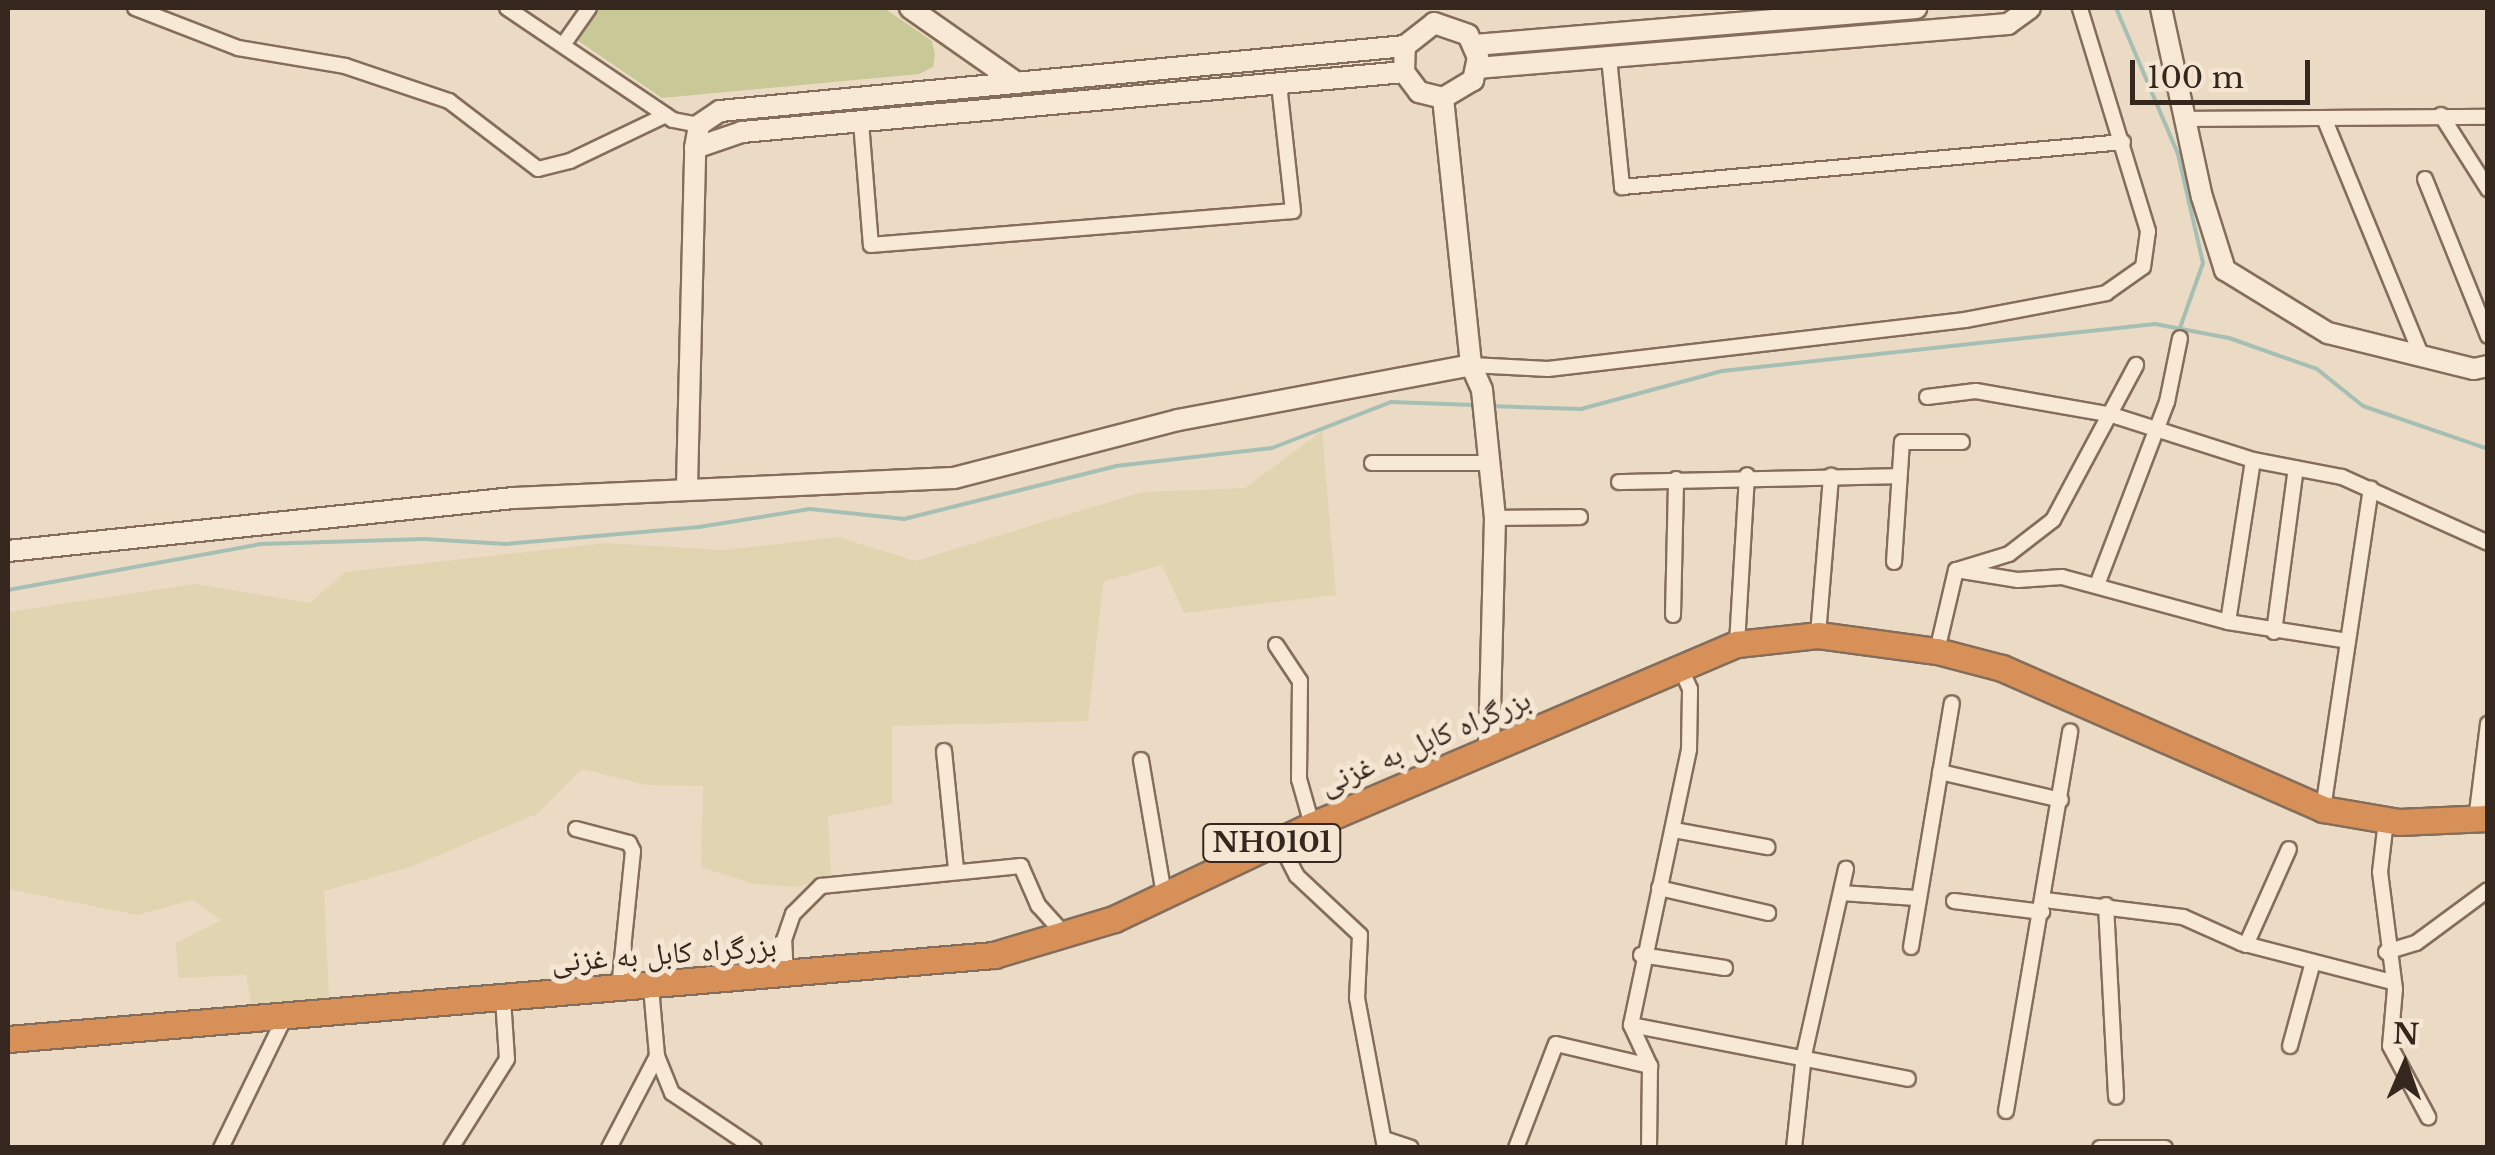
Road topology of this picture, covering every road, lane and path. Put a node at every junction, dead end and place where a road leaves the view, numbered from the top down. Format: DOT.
graph roads {
  1 [pos="135,8"];
  2 [pos="507,8"];
  3 [pos="588,8"];
  4 [pos="910,8"];
  5 [pos="1916,8"];
  6 [pos="2030,8"];
  7 [pos="2080,8"];
  8 [pos="2161,8"];
  9 [pos="1433,15"];
  10 [pos="563,45"];
  11 [pos="1475,45"];
  12 [pos="1405,46"];
  13 [pos="1609,58"];
  14 [pos="1477,68"];
  15 [pos="1404,72"];
  16 [pos="1016,83"];
  17 [pos="1279,84"];
  18 [pos="1444,98"];
  19 [pos="666,115"];
  20 [pos="2441,115"];
  21 [pos="2488,117"];
  22 [pos="2324,118"];
  23 [pos="2185,119"];
  24 [pos="860,122"];
  25 [pos="699,125"];
  26 [pos="2122,142"];
  27 [pos="695,148"];
  28 [pos="2425,179"];
  29 [pos="2488,190"];
  30 [pos="2488,336"];
  31 [pos="2180,338"];
  32 [pos="2422,358"];
  33 [pos="2136,364"];
  34 [pos="1471,365"];
  35 [pos="2488,366"];
  36 [pos="1927,398"];
  37 [pos="2112,415"];
  38 [pos="2155,433"];
  39 [pos="1962,442"];
  40 [pos="1489,457"];
  41 [pos="2253,460"];
  42 [pos="1372,463"];
  43 [pos="2296,468"];
  44 [pos="1747,476"];
  45 [pos="1831,476"];
  46 [pos="1899,476"];
  47 [pos="1676,479"];
  48 [pos="1618,482"];
  49 [pos="687,486"];
  50 [pos="2371,489"];
  51 [pos="1580,517"];
  52 [pos="1496,518"];
  53 [pos="2488,544"];
  54 [pos="8,551"];
  55 [pos="1894,562"];
  56 [pos="1956,570"];
  57 [pos="2097,586"];
  58 [pos="1673,615"];
  59 [pos="2228,622"];
  60 [pos="2274,632"];
  61 [pos="1818,635"];
  62 [pos="2348,641"];
  63 [pos="1738,644"];
  64 [pos="1276,645"];
  65 [pos="1937,650"];
  66 [pos="1681,669"];
  67 [pos="1952,703"];
  68 [pos="2488,724"];
  69 [pos="2070,731"];
  70 [pos="1489,750"];
  71 [pos="944,751"];
  72 [pos="1141,760"];
  73 [pos="1940,772"];
  74 [pos="2061,800"];
  75 [pos="2323,809"];
  76 [pos="2482,819"];
  77 [pos="2399,822"];
  78 [pos="1312,825"];
  79 [pos="576,829"];
  80 [pos="1674,830"];
  81 [pos="1278,840"];
  82 [pos="1767,847"];
  83 [pos="2289,849"];
  84 [pos="956,869"];
  85 [pos="1846,869"];
  86 [pos="1658,888"];
  87 [pos="2488,890"];
  88 [pos="1841,892"];
  89 [pos="1164,895"];
  90 [pos="1916,898"];
  91 [pos="1954,900"];
  92 [pos="2106,905"];
  93 [pos="2044,906"];
  94 [pos="1768,913"];
  95 [pos="1064,934"];
  96 [pos="2246,944"];
  97 [pos="1910,947"];
  98 [pos="2386,952"];
  99 [pos="1641,955"];
  100 [pos="2313,962"];
  101 [pos="1725,968"];
  102 [pos="786,977"];
  103 [pos="2392,982"];
  104 [pos="651,988"];
  105 [pos="619,990"];
  106 [pos="503,998"];
  107 [pos="285,1017"];
  108 [pos="1631,1025"];
  109 [pos="8,1039"];
  110 [pos="2290,1046"];
  111 [pos="1804,1055"];
  112 [pos="657,1056"];
  113 [pos="1650,1066"];
  114 [pos="1908,1079"];
  115 [pos="2116,1097"];
  116 [pos="2006,1111"];
  117 [pos="2428,1118"];
  118 [pos="1384,1143"];
  119 [pos="751,1146"];
  120 [pos="2136,1146"];
  121 [pos="221,1148"];
  122 [pos="451,1148"];
  123 [pos="608,1148"];
  124 [pos="1412,1148"];
  125 [pos="1516,1148"];
  126 [pos="1649,1148"];
  127 [pos="1794,1148"];
  128 [pos="2100,1148"];
  129 [pos="2164,1148"];
  1 -- 19 [label="street"];
  2 -- 10 [label="street"];
  3 -- 10 [label="street"];
  4 -- 16 [label="street"];
  5 -- 11 [label="street"];
  6 -- 13 [label="street"];
  7 -- 26 [label="street"];
  8 -- 23 [label="street"];
  9 -- 11 [label="street"];
  9 -- 12 [label="street"];
  10 -- 19 [label="street"];
  11 -- 14 [label="street"];
  12 -- 15 [label="street"];
  12 -- 16 [label="street"];
  13 -- 14 [label="street"];
  13 -- 26 [label="street"];
  14 -- 18 [label="street"];
  15 -- 17 [label="street"];
  15 -- 18 [label="street"];
  16 -- 25 [label="street"];
  17 -- 24 [label="street"];
  17 -- 24 [label="street"];
  18 -- 34 [label="street"];
  19 -- 25 [label="street"];
  20 -- 21 [label="street"];
  20 -- 22 [label="street"];
  20 -- 29 [label="street"];
  22 -- 23 [label="street"];
  22 -- 32 [label="street"];
  23 -- 32 [label="street"];
  24 -- 27 [label="street"];
  25 -- 27 [label="street"];
  26 -- 34 [label="street"];
  27 -- 49 [label="street"];
  28 -- 30 [label="street"];
  31 -- 38 [label="street"];
  32 -- 35 [label="street"];
  33 -- 37 [label="street"];
  34 -- 40 [label="street"];
  34 -- 49 [label="street"];
  36 -- 37 [label="street"];
  37 -- 38 [label="street"];
  37 -- 56 [label="street"];
  38 -- 41 [label="street"];
  38 -- 57 [label="street"];
  39 -- 46 [label="street"];
  40 -- 42 [label="street"];
  40 -- 52 [label="street"];
  41 -- 43 [label="street"];
  41 -- 59 [label="street"];
  43 -- 50 [label="street"];
  43 -- 60 [label="street"];
  44 -- 45 [label="street"];
  44 -- 47 [label="street"];
  44 -- 63 [label="street"];
  45 -- 46 [label="street"];
  45 -- 61 [label="street"];
  46 -- 55 [label="street"];
  47 -- 48 [label="street"];
  47 -- 58 [label="street"];
  49 -- 54 [label="street"];
  50 -- 53 [label="street"];
  50 -- 62 [label="street"];
  51 -- 52 [label="street"];
  52 -- 70 [label="street"];
  56 -- 57 [label="street"];
  56 -- 65 [label="street"];
  57 -- 59 [label="street"];
  59 -- 60 [label="street"];
  60 -- 62 [label="street"];
  61 -- 63 [label="highway, بزرگراه کابل به غزنی / NH0101"];
  61 -- 65 [label="highway, بزرگراه کابل به غزنی / NH0101"];
  62 -- 75 [label="street"];
  63 -- 66 [label="highway, بزرگراه کابل به غزنی / NH0101"];
  64 -- 78 [label="street"];
  65 -- 75 [label="highway, بزرگراه کابل به غزنی / NH0101"];
  66 -- 70 [label="highway, بزرگراه کابل به غزنی / NH0101"];
  66 -- 80 [label="street"];
  67 -- 73 [label="street"];
  68 -- 76 [label="street"];
  69 -- 74 [label="street"];
  70 -- 78 [label="highway, بزرگراه کابل به غزنی / NH0101"];
  71 -- 84 [label="street"];
  72 -- 89 [label="street"];
  73 -- 74 [label="street"];
  73 -- 90 [label="street"];
  74 -- 93 [label="street"];
  75 -- 77 [label="highway, بزرگراه کابل به غزنی / NH0101"];
  76 -- 77 [label="highway, بزرگراه کابل به غزنی / NH0101"];
  77 -- 98 [label="street"];
  78 -- 81 [label="highway, بزرگراه کابل به غزنی / NH0101"];
  79 -- 105 [label="street"];
  80 -- 82 [label="street"];
  80 -- 86 [label="street"];
  81 -- 89 [label="highway, بزرگراه کابل به غزنی / NH0101"];
  81 -- 118 [label="street"];
  83 -- 96 [label="street"];
  84 -- 95 [label="street"];
  84 -- 102 [label="street"];
  85 -- 88 [label="street"];
  86 -- 94 [label="street"];
  86 -- 99 [label="street"];
  87 -- 98 [label="street"];
  88 -- 90 [label="street"];
  88 -- 111 [label="street"];
  89 -- 95 [label="highway, بزرگراه کابل به غزنی / NH0101"];
  90 -- 97 [label="street"];
  91 -- 93 [label="street"];
  92 -- 93 [label="street"];
  92 -- 96 [label="street"];
  92 -- 115 [label="street"];
  93 -- 116 [label="street"];
  95 -- 102 [label="highway, بزرگراه کابل به غزنی / NH0101"];
  96 -- 100 [label="street"];
  98 -- 103 [label="street"];
  99 -- 101 [label="street"];
  99 -- 108 [label="street"];
  100 -- 103 [label="street"];
  100 -- 110 [label="street"];
  102 -- 104 [label="highway, بزرگراه کابل به غزنی / NH0101"];
  103 -- 117 [label="street"];
  104 -- 105 [label="highway, بزرگراه کابل به غزنی / NH0101"];
  104 -- 112 [label="street"];
  105 -- 106 [label="highway, بزرگراه کابل به غزنی / NH0101"];
  106 -- 107 [label="highway, بزرگراه کابل به غزنی / NH0101"];
  106 -- 122 [label="street"];
  107 -- 109 [label="highway, بزرگراه کابل به غزنی / NH0101"];
  107 -- 121 [label="street"];
  108 -- 111 [label="street"];
  108 -- 113 [label="street"];
  111 -- 114 [label="street"];
  111 -- 127 [label="street"];
  112 -- 119 [label="street"];
  112 -- 123 [label="street"];
  113 -- 125 [label="street"];
  113 -- 126 [label="street"];
  118 -- 124 [label="street"];
  120 -- 128 [label="street"];
  120 -- 129 [label="street"];
}
